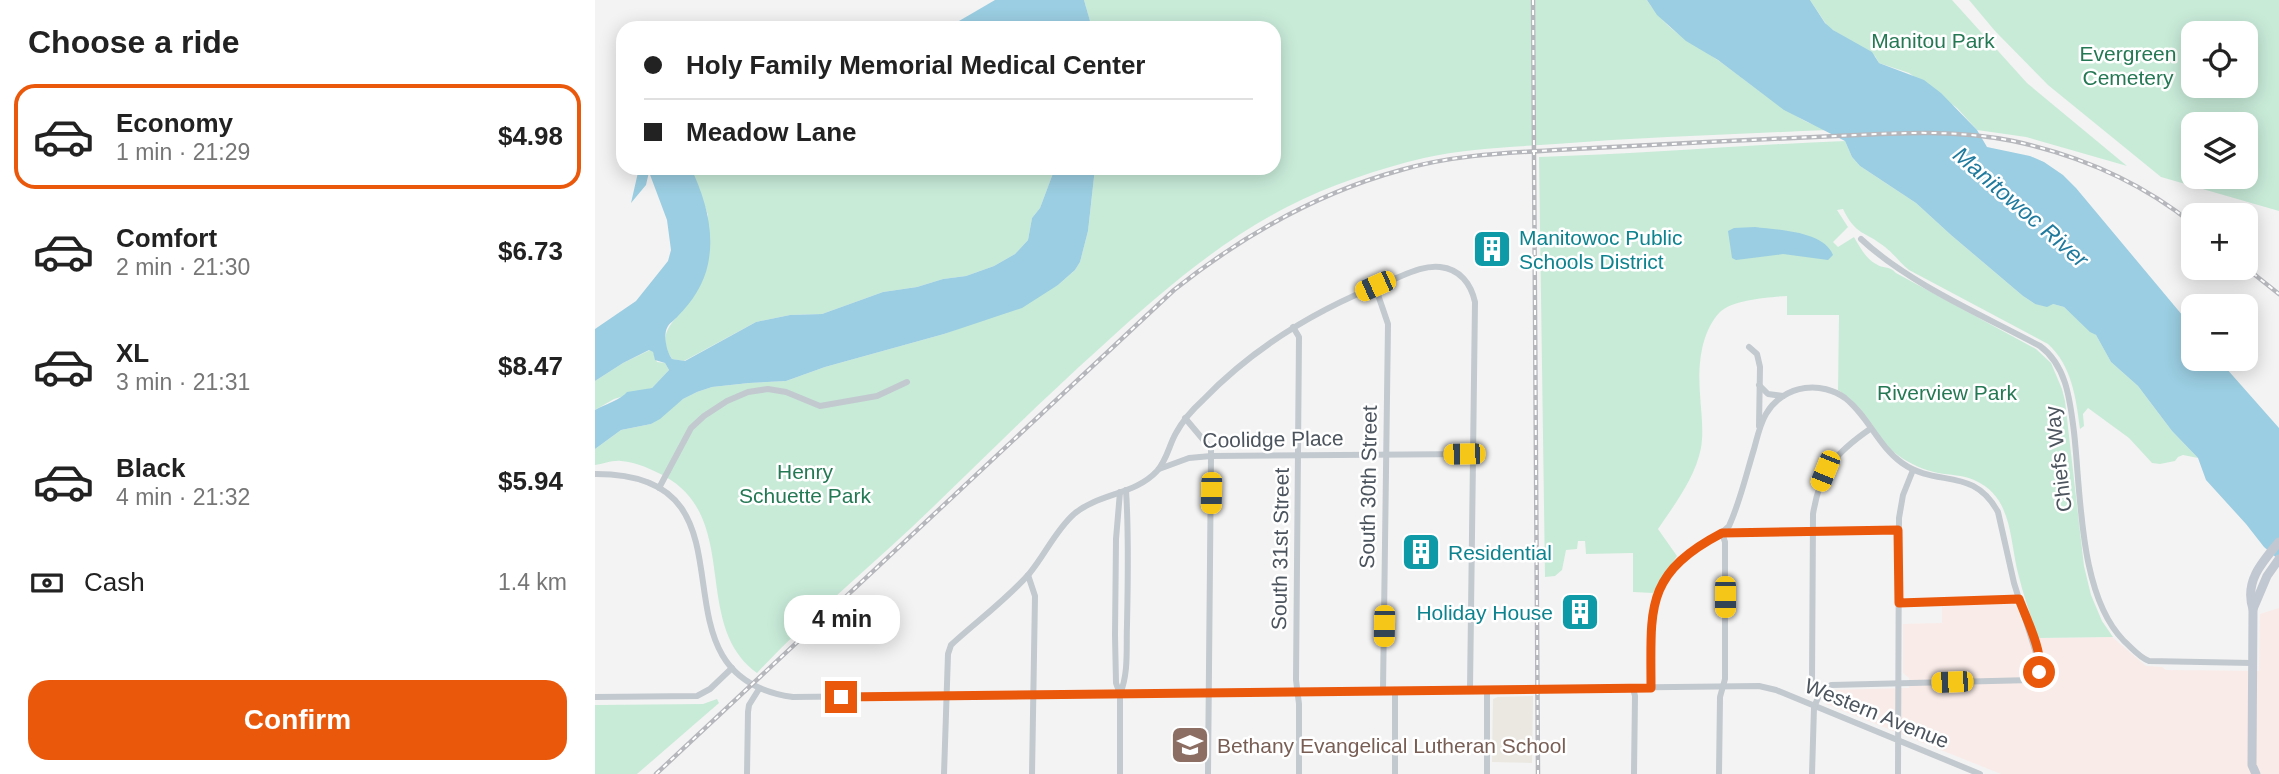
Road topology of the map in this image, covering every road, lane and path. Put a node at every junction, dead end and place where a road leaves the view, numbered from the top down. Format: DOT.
graph roads {
  1 [pos="1861,239"];
  2 [pos="1375,286"];
  3 [pos="1293,327"];
  4 [pos="1749,347"];
  5 [pos="907,382"];
  6 [pos="1759,385"];
  7 [pos="1783,396"];
  8 [pos="1185,418"];
  9 [pos="1870,429"];
  10 [pos="1759,431"];
  11 [pos="1473,454"];
  12 [pos="1387,455"];
  13 [pos="1212,456"];
  14 [pos="1300,456"];
  15 [pos="1158,470"];
  16 [pos="1913,470"];
  17 [pos="598,474"];
  18 [pos="659,488"];
  19 [pos="1123,491"];
  20 [pos="1898,530"];
  21 [pos="1722,533"];
  22 [pos="1812,533"];
  23 [pos="2279,542"];
  24 [pos="2278,559"];
  25 [pos="1028,575"];
  26 [pos="2019,599"];
  27 [pos="1899,603"];
  28 [pos="2253,609"];
  29 [pos="2252,663"];
  30 [pos="732,668"];
  31 [pos="1899,683"];
  32 [pos="1723,687"];
  33 [pos="1633,688"];
  34 [pos="1651,688"];
  35 [pos="759,689"];
  36 [pos="1395,690"];
  37 [pos="1470,690"];
  38 [pos="1487,690"];
  39 [pos="1383,691"];
  40 [pos="1821,691"];
  41 [pos="1297,692"];
  42 [pos="1208,693"];
  43 [pos="1032,694"];
  44 [pos="1120,694"];
  45 [pos="946,695"];
  46 [pos="595,697"];
  47 [pos="1814,707"];
  48 [pos="1899,742"];
  49 [pos="2252,771"];
  50 [pos="747,774"];
  51 [pos="944,774"];
  52 [pos="1032,774"];
  53 [pos="1120,774"];
  54 [pos="1208,774"];
  55 [pos="1299,774"];
  56 [pos="1395,774"];
  57 [pos="1487,774"];
  58 [pos="1634,774"];
  59 [pos="1719,774"];
  60 [pos="1812,774"];
  61 [pos="1898,774"];
  62 [pos="1980,774"];
  1 -- 29 [label="street, Chiefs Way"];
  2 -- 3 [label="street"];
  2 -- 11 [label="street"];
  2 -- 12 [label="street, South 30th Street"];
  3 -- 8 [label="street"];
  3 -- 14 [label="street, South 31st Street"];
  4 -- 6 [label="street"];
  5 -- 18 [label="street"];
  6 -- 7 [label="street"];
  6 -- 10 [label="street"];
  7 -- 9 [label="street"];
  7 -- 10 [label="street"];
  8 -- 13 [label="street"];
  8 -- 15 [label="street"];
  9 -- 16 [label="street"];
  9 -- 22 [label="street"];
  10 -- 21 [label="street"];
  11 -- 12 [label="street, Coolidge Place"];
  11 -- 37 [label="street"];
  12 -- 14 [label="street, Coolidge Place"];
  12 -- 39 [label="street, South 30th Street"];
  13 -- 14 [label="street, Coolidge Place"];
  13 -- 15 [label="street, Coolidge Place"];
  13 -- 42 [label="street"];
  14 -- 41 [label="street, South 31st Street"];
  15 -- 19 [label="street, Coolidge Place"];
  16 -- 20 [label="street"];
  16 -- 26 [label="street"];
  17 -- 18 [label="street"];
  18 -- 30 [label="street"];
  19 -- 25 [label="street, Coolidge Place"];
  19 -- 44 [label="street"];
  19 -- 44 [label="street"];
  20 -- 22 [label="street"];
  20 -- 27 [label="street"];
  21 -- 22 [label="street"];
  21 -- 32 [label="street"];
  21 -- 34 [label="street"];
  22 -- 40 [label="street"];
  23 -- 28 [label="main road"];
  24 -- 28 [label="main road"];
  25 -- 43 [label="street"];
  25 -- 45 [label="street, Coolidge Place"];
  26 -- 27 [label="street"];
  26 -- 31 [label="street"];
  27 -- 31 [label="street"];
  28 -- 29 [label="main road"];
  29 -- 49 [label="main road"];
  30 -- 35 [label="street"];
  30 -- 46 [label="street"];
  31 -- 40 [label="street"];
  31 -- 48 [label="street"];
  32 -- 34 [label="street"];
  32 -- 47 [label="street, Western Avenue"];
  32 -- 59 [label="street"];
  33 -- 34 [label="street"];
  33 -- 38 [label="street"];
  33 -- 58 [label="street"];
  35 -- 45 [label="street"];
  35 -- 50 [label="street"];
  36 -- 37 [label="street"];
  36 -- 39 [label="street"];
  36 -- 56 [label="street"];
  37 -- 38 [label="street"];
  38 -- 57 [label="street"];
  39 -- 41 [label="street"];
  40 -- 47 [label="street"];
  41 -- 42 [label="street"];
  41 -- 55 [label="street, South 31st Street"];
  42 -- 44 [label="street"];
  42 -- 54 [label="street"];
  43 -- 44 [label="street"];
  43 -- 45 [label="street"];
  43 -- 52 [label="street"];
  44 -- 53 [label="street"];
  45 -- 51 [label="street"];
  47 -- 48 [label="street, Western Avenue"];
  47 -- 60 [label="street"];
  48 -- 61 [label="street"];
  48 -- 62 [label="street, Western Avenue"];
}
